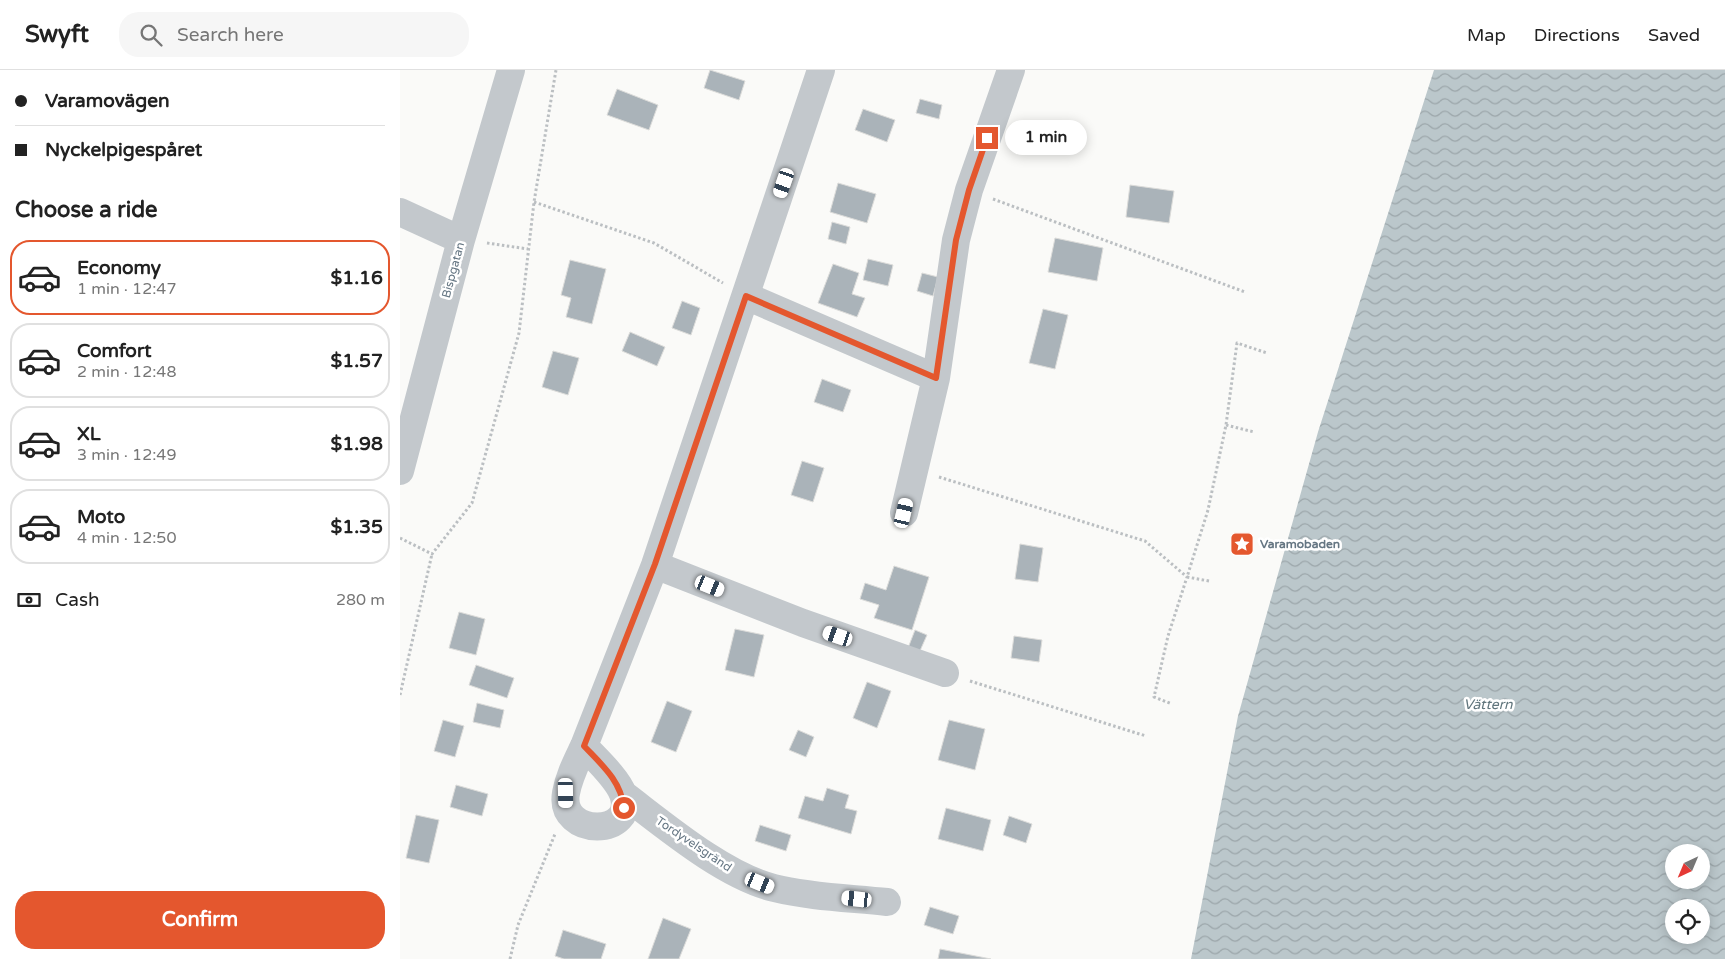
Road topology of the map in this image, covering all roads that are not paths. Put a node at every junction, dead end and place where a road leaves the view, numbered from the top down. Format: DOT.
graph roads {
  1 [pos="511,70"];
  2 [pos="821,70"];
  3 [pos="1012,70"];
  4 [pos="400,212"];
  5 [pos="461,240"];
  6 [pos="746,296"];
  7 [pos="936,378"];
  8 [pos="400,472"];
  9 [pos="904,513"];
  10 [pos="655,564"];
  11 [pos="946,673"];
  12 [pos="584,746"];
  13 [pos="623,794"];
  14 [pos="887,902"];
  1 -- 5 [label="street, Bispgatan"];
  2 -- 6 [label="street"];
  3 -- 7 [label="street"];
  4 -- 5 [label="street"];
  5 -- 8 [label="street, Bispgatan"];
  6 -- 7 [label="street"];
  6 -- 10 [label="street"];
  7 -- 9 [label="street"];
  10 -- 11 [label="street"];
  10 -- 12 [label="street"];
  12 -- 13 [label="street, Tordyvelsgränd"];
  12 -- 13 [label="street"];
  13 -- 14 [label="street, Tordyvelsgränd"];
}
